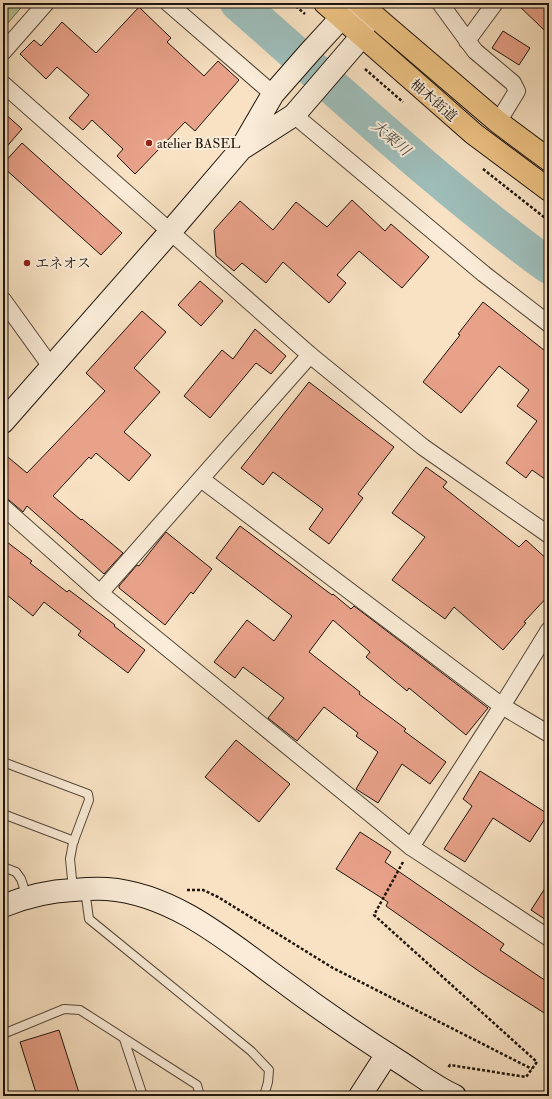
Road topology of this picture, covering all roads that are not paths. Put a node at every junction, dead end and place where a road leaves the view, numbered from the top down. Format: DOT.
graph roads {
  1 [pos="46,3"];
  2 [pos="168,3"];
  3 [pos="325,3"];
  4 [pos="440,3"];
  5 [pos="495,3"];
  6 [pos="363,6"];
  7 [pos="341,18"];
  8 [pos="362,36"];
  9 [pos="467,41"];
  10 [pos="3,52"];
  11 [pos="3,84"];
  12 [pos="279,88"];
  13 [pos="301,107"];
  14 [pos="498,122"];
  15 [pos="241,150"];
  16 [pos="549,160"];
  17 [pos="549,190"];
  18 [pos="170,232"];
  19 [pos="3,300"];
  20 [pos="549,324"];
  21 [pos="310,355"];
  22 [pos="52,368"];
  23 [pos="3,422"];
  24 [pos="200,479"];
  25 [pos="3,507"];
  26 [pos="549,535"];
  27 [pos="100,593"];
  28 [pos="549,630"];
  29 [pos="502,706"];
  30 [pos="549,734"];
  31 [pos="3,762"];
  32 [pos="3,814"];
  33 [pos="74,841"];
  34 [pos="411,847"];
  35 [pos="3,867"];
  36 [pos="79,889"];
  37 [pos="28,898"];
  38 [pos="3,906"];
  39 [pos="549,938"];
  40 [pos="3,1034"];
  41 [pos="124,1039"];
  42 [pos="388,1054"];
  43 [pos="143,1096"];
  44 [pos="200,1096"];
  45 [pos="264,1096"];
  46 [pos="360,1096"];
  47 [pos="455,1096"];
  1 -- 10 [label="street"];
  2 -- 12 [label="street"];
  3 -- 7 [label="main road, 柚木街道"];
  4 -- 9 [label="street"];
  5 -- 9 [label="street"];
  6 -- 7 [label="street"];
  6 -- 8 [label="street"];
  6 -- 14 [label="main road, 柚木街道"];
  7 -- 8 [label="main road, 柚木街道"];
  7 -- 12 [label="street"];
  8 -- 13 [label="street"];
  8 -- 17 [label="main road, 柚木街道"];
  9 -- 14 [label="street"];
  11 -- 18 [label="street"];
  12 -- 15 [label="street"];
  13 -- 15 [label="street"];
  13 -- 20 [label="street"];
  14 -- 16 [label="main road, 柚木街道"];
  15 -- 18 [label="street"];
  18 -- 21 [label="street"];
  18 -- 22 [label="street"];
  19 -- 22 [label="street"];
  21 -- 24 [label="street"];
  21 -- 26 [label="street"];
  22 -- 23 [label="street"];
  24 -- 27 [label="street"];
  24 -- 29 [label="street"];
  25 -- 27 [label="street"];
  27 -- 34 [label="street"];
  28 -- 29 [label="street"];
  29 -- 30 [label="street"];
  29 -- 34 [label="street"];
  31 -- 33 [label="lane"];
  32 -- 33 [label="lane"];
  33 -- 36 [label="lane"];
  34 -- 39 [label="street"];
  35 -- 37 [label="lane"];
  36 -- 37 [label="street"];
  36 -- 42 [label="street"];
  36 -- 45 [label="lane"];
  37 -- 38 [label="street"];
  40 -- 41 [label="lane"];
  41 -- 43 [label="lane"];
  41 -- 44 [label="lane"];
  42 -- 46 [label="street"];
  42 -- 47 [label="street"];
}
